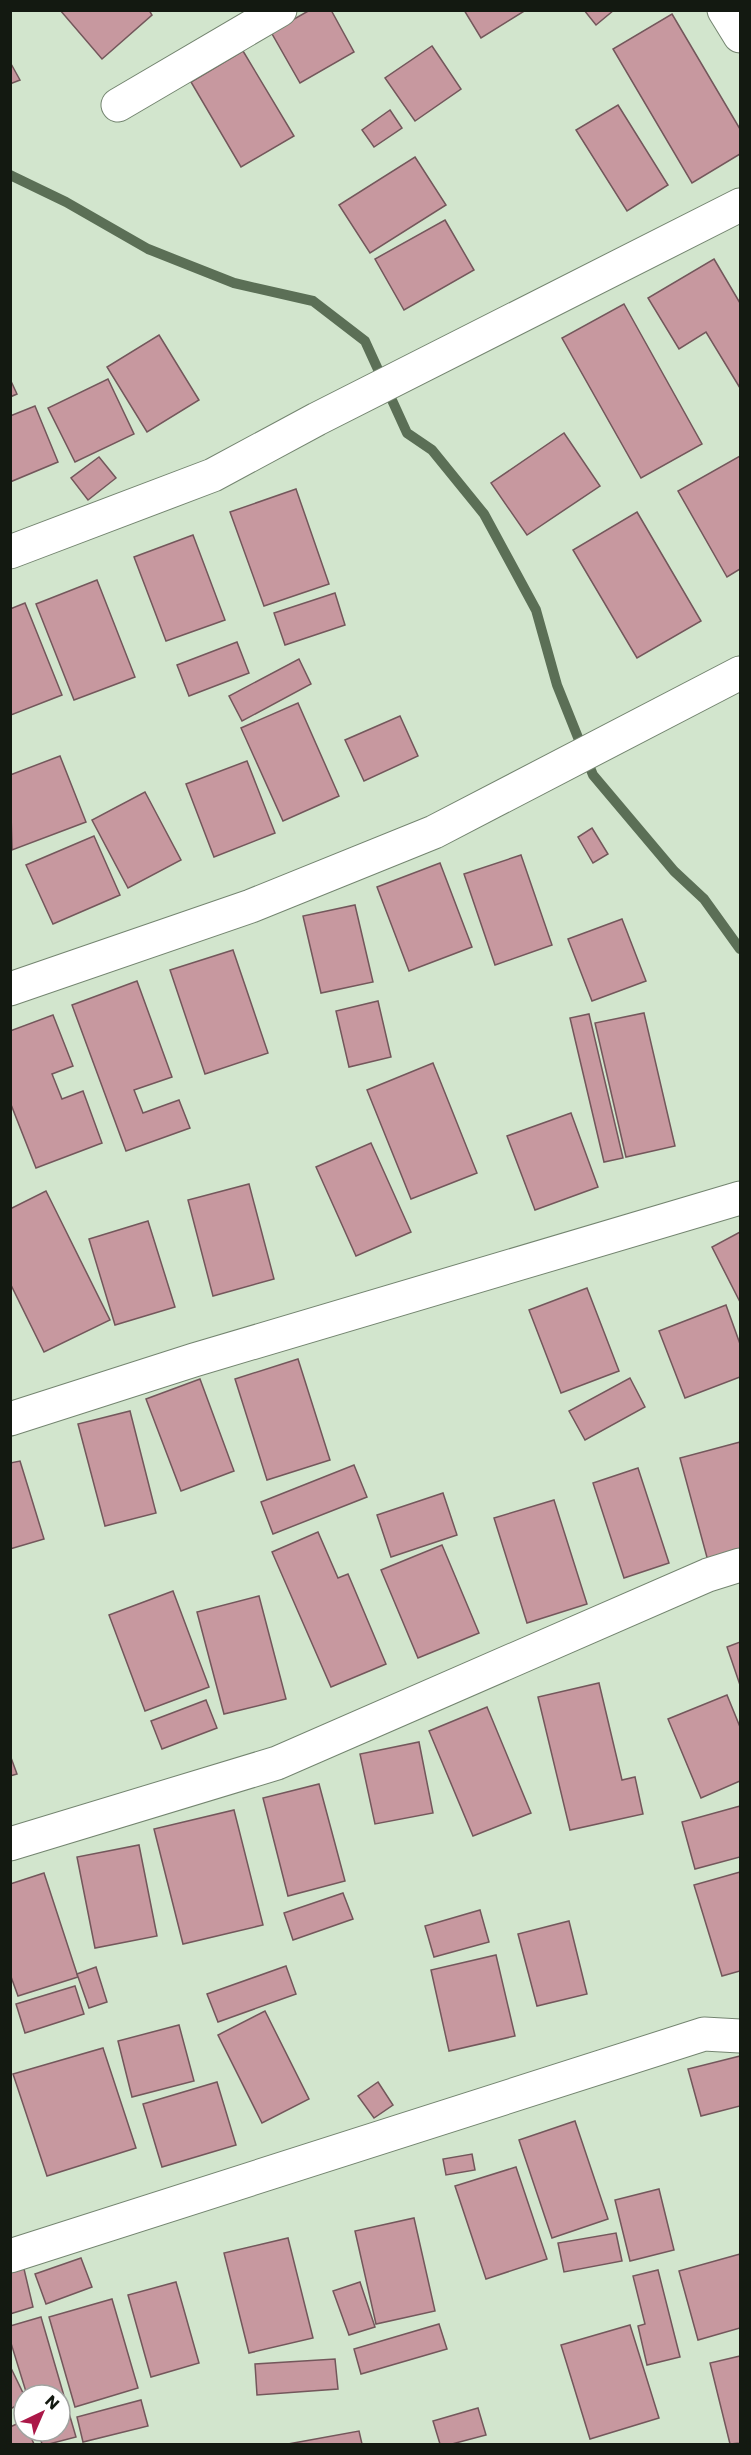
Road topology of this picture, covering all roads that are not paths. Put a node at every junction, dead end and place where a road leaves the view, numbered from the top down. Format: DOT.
graph roads {
  1 [pos="280,10"];
  2 [pos="724,10"];
  3 [pos="741,36"];
  4 [pos="118,105"];
  5 [pos="741,205"];
  6 [pos="10,552"];
  7 [pos="741,673"];
  8 [pos="10,988"];
  9 [pos="741,1198"];
  10 [pos="10,1419"];
  11 [pos="741,1565"];
  12 [pos="10,1844"];
  13 [pos="741,2036"];
  14 [pos="10,2256"];
  1 -- 4 [label="street"];
  2 -- 3 [label="street"];
  5 -- 6 [label="street"];
  7 -- 8 [label="street"];
  9 -- 10 [label="street"];
  11 -- 12 [label="street"];
  13 -- 14 [label="street"];
}
